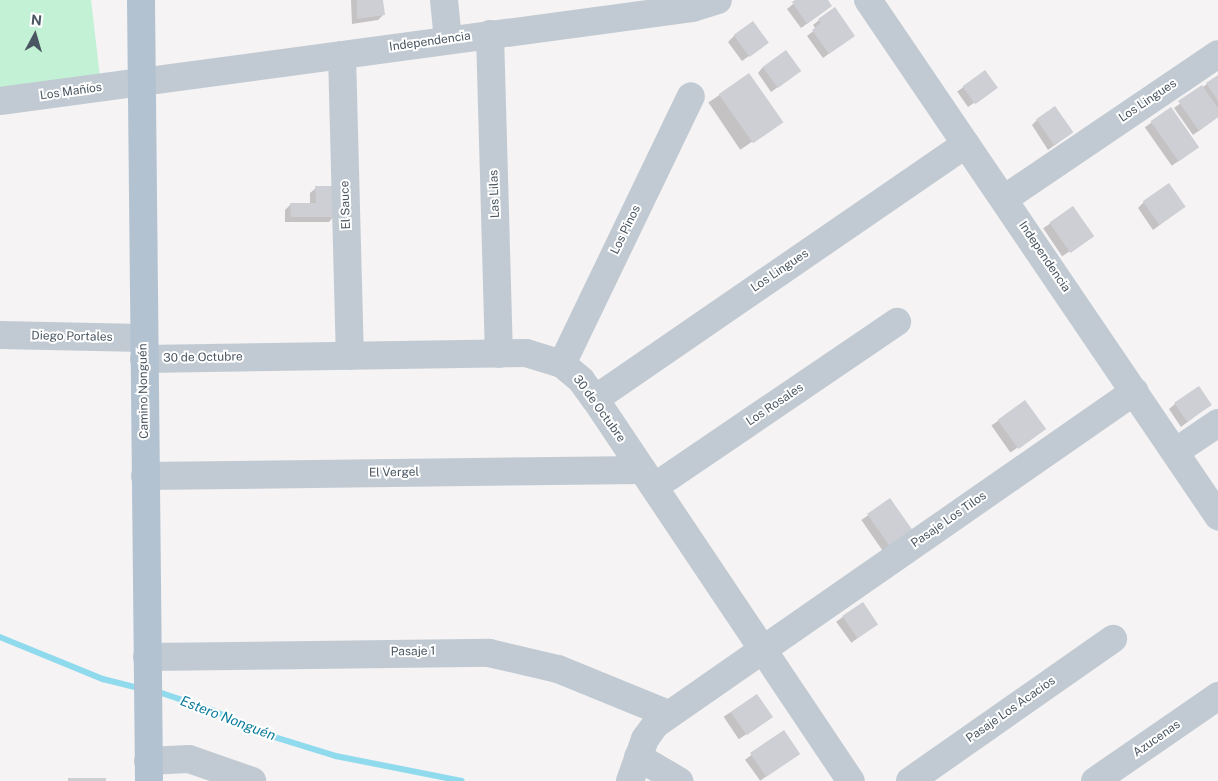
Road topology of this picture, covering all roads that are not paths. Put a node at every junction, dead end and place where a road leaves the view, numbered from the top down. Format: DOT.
graph roads {
  1 [pos="141,0"];
  2 [pos="444,0"];
  3 [pos="718,0"];
  4 [pos="868,0"];
  5 [pos="490,34"];
  6 [pos="448,40"];
  7 [pos="1218,54"];
  8 [pos="342,55"];
  9 [pos="141,83"];
  10 [pos="691,96"];
  11 [pos="0,101"];
  12 [pos="966,144"];
  13 [pos="1004,199"];
  14 [pos="897,322"];
  15 [pos="0,335"];
  16 [pos="144,348"];
  17 [pos="499,354"];
  18 [pos="350,356"];
  19 [pos="562,364"];
  20 [pos="1135,391"];
  21 [pos="594,398"];
  22 [pos="1218,423"];
  23 [pos="1175,452"];
  24 [pos="145,476"];
  25 [pos="648,479"];
  26 [pos="1218,516"];
  27 [pos="1113,639"];
  28 [pos="763,650"];
  29 [pos="147,663"];
  30 [pos="1218,696"];
  31 [pos="668,714"];
  32 [pos="634,769"];
  33 [pos="149,771"];
  34 [pos="252,781"];
  35 [pos="679,781"];
  36 [pos="851,781"];
  37 [pos="910,781"];
  38 [pos="1095,781"];
  1 -- 9 [label="main road, Camino Nonguén"];
  2 -- 6 [label="street"];
  3 -- 5 [label="street, Independencia"];
  4 -- 12 [label="street, Independencia"];
  5 -- 6 [label="street, Independencia"];
  5 -- 17 [label="street, Las Lilas"];
  6 -- 8 [label="street, Independencia"];
  7 -- 13 [label="street, Los Lingues"];
  8 -- 9 [label="street, Independencia"];
  8 -- 18 [label="street, El Sauce"];
  9 -- 11 [label="street, Los Mañíos"];
  9 -- 16 [label="main road, Camino Nonguén"];
  10 -- 19 [label="street, Los Pinos"];
  12 -- 13 [label="street, Independencia"];
  12 -- 21 [label="street, Los Lingues"];
  13 -- 20 [label="street, Independencia"];
  14 -- 25 [label="street, Los Rosales"];
  15 -- 16 [label="street, Diego Portales"];
  16 -- 18 [label="street, 30 de Octubre"];
  16 -- 24 [label="main road, Camino Nonguén"];
  17 -- 18 [label="street, 30 de Octubre"];
  17 -- 19 [label="street, 30 de Octubre"];
  19 -- 21 [label="street, 30 de Octubre"];
  20 -- 23 [label="street, Independencia"];
  20 -- 28 [label="street, Pasaje Los Tilos"];
  21 -- 25 [label="street, 30 de Octubre"];
  22 -- 23 [label="street"];
  23 -- 26 [label="street, Independencia"];
  24 -- 25 [label="street, El Vergel"];
  24 -- 29 [label="main road, Camino Nonguén"];
  25 -- 28 [label="street, 30 de Octubre"];
  27 -- 37 [label="street, Pasaje Los Acacios"];
  28 -- 31 [label="street"];
  28 -- 36 [label="street, 30 de Octubre"];
  29 -- 31 [label="street, Pasaje 1"];
  29 -- 33 [label="main road, Camino Nonguén"];
  30 -- 38 [label="street, Azucenas"];
  31 -- 32 [label="street"];
  32 -- 35 [label="street"];
  33 -- 34 [label="street"];
}
